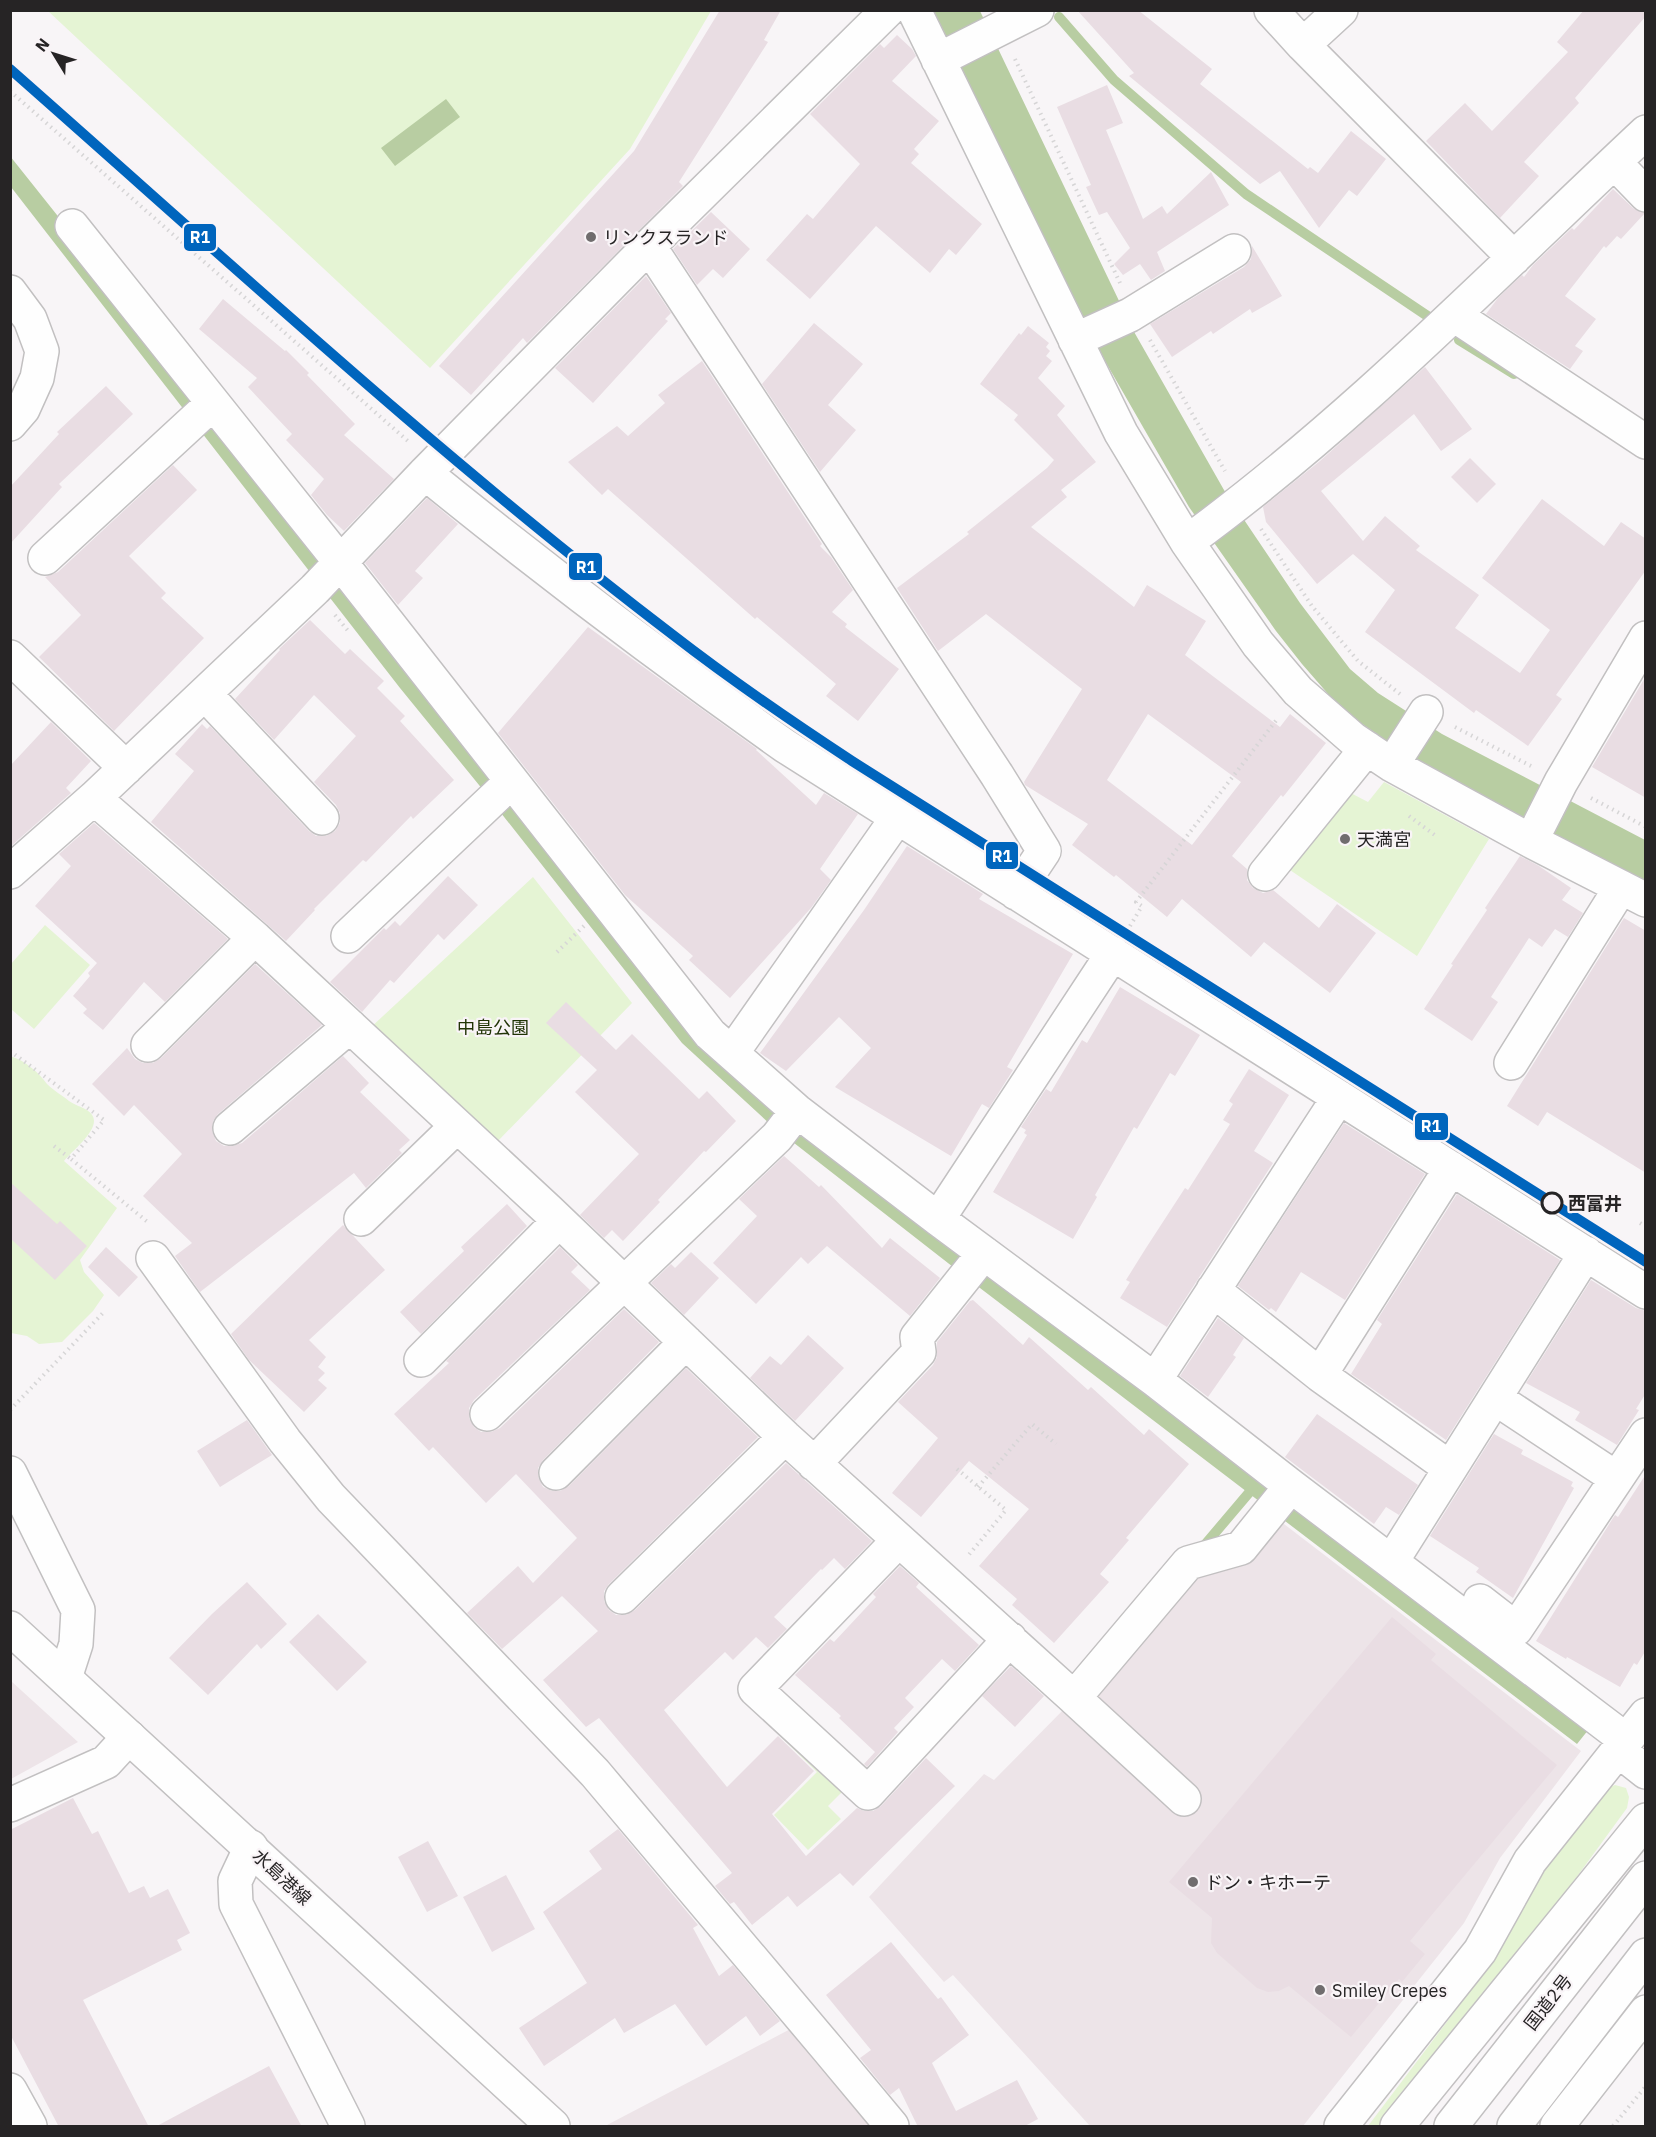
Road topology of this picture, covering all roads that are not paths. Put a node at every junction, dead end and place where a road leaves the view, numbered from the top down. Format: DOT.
graph roads {
  1 [pos="888,10"];
  2 [pos="914,10"];
  3 [pos="1037,10"];
  4 [pos="1271,10"];
  5 [pos="1341,10"];
  6 [pos="1303,45"];
  7 [pos="944,57"];
  8 [pos="1646,132"];
  9 [pos="1614,162"];
  10 [pos="1646,195"];
  11 [pos="72,226"];
  12 [pos="649,246"];
  13 [pos="1234,251"];
  14 [pos="1514,258"];
  15 [pos="10,292"];
  16 [pos="1454,315"];
  17 [pos="1081,338"];
  18 [pos="202,413"];
  19 [pos="10,424"];
  20 [pos="1646,442"];
  21 [pos="429,469"];
  22 [pos="1194,536"];
  23 [pos="45,558"];
  24 [pos="330,574"];
  25 [pos="1646,638"];
  26 [pos="10,657"];
  27 [pos="205,694"];
  28 [pos="1424,715"];
  29 [pos="1386,756"];
  30 [pos="126,768"];
  31 [pos="501,791"];
  32 [pos="94,798"];
  33 [pos="322,818"];
  34 [pos="897,818"];
  35 [pos="1534,836"];
  36 [pos="12,867"];
  37 [pos="1265,874"];
  38 [pos="1016,893"];
  39 [pos="1633,893"];
  40 [pos="348,936"];
  41 [pos="255,938"];
  42 [pos="1113,953"];
  43 [pos="350,1026"];
  44 [pos="148,1045"];
  45 [pos="732,1053"];
  46 [pos="1511,1063"];
  47 [pos="1339,1097"];
  48 [pos="789,1122"];
  49 [pos="457,1126"];
  50 [pos="230,1128"];
  51 [pos="1451,1168"];
  52 [pos="362,1219"];
  53 [pos="938,1219"];
  54 [pos="560,1221"];
  55 [pos="1586,1253"];
  56 [pos="153,1258"];
  57 [pos="976,1263"];
  58 [pos="624,1282"];
  59 [pos="1213,1290"];
  60 [pos="1646,1292"];
  61 [pos="686,1342"];
  62 [pos="421,1360"];
  63 [pos="1320,1375"];
  64 [pos="1155,1380"];
  65 [pos="1495,1398"];
  66 [pos="487,1414"];
  67 [pos="1646,1435"];
  68 [pos="785,1437"];
  69 [pos="814,1464"];
  70 [pos="1450,1468"];
  71 [pos="10,1473"];
  72 [pos="556,1473"];
  73 [pos="1616,1478"];
  74 [pos="1281,1499"];
  75 [pos="898,1540"];
  76 [pos="1398,1553"];
  77 [pos="622,1597"];
  78 [pos="10,1628"];
  79 [pos="1010,1639"];
  80 [pos="65,1678"];
  81 [pos="1074,1698"];
  82 [pos="1630,1735"];
  83 [pos="129,1737"];
  84 [pos="1646,1772"];
  85 [pos="1184,1799"];
  86 [pos="10,1806"];
  87 [pos="1646,1821"];
  88 [pos="251,1847"];
  89 [pos="1646,1878"];
  90 [pos="1646,1955"];
  91 [pos="1646,2012"];
  92 [pos="10,2091"];
  93 [pos="30,2127"];
  94 [pos="348,2127"];
  95 [pos="554,2127"];
  96 [pos="892,2127"];
  97 [pos="1341,2127"];
  98 [pos="1397,2127"];
  99 [pos="1452,2127"];
  100 [pos="1514,2127"];
  101 [pos="1557,2127"];
  1 -- 12 [label="main road"];
  2 -- 7 [label="main road"];
  3 -- 7 [label="main road"];
  4 -- 6 [label="main road"];
  5 -- 6 [label="main road"];
  6 -- 14 [label="main road"];
  7 -- 17 [label="main road"];
  8 -- 9 [label="main road"];
  9 -- 10 [label="main road"];
  9 -- 14 [label="main road"];
  11 -- 18 [label="main road"];
  12 -- 21 [label="main road"];
  12 -- 38 [label="main road"];
  13 -- 17 [label="main road"];
  14 -- 16 [label="main road"];
  15 -- 19 [label="main road"];
  16 -- 20 [label="main road"];
  16 -- 22 [label="main road"];
  17 -- 22 [label="main road"];
  18 -- 23 [label="main road"];
  18 -- 24 [label="main road"];
  21 -- 24 [label="main road"];
  21 -- 34 [label="main road"];
  22 -- 29 [label="main road"];
  24 -- 27 [label="main road"];
  24 -- 31 [label="main road"];
  25 -- 35 [label="main road"];
  26 -- 30 [label="main road"];
  27 -- 30 [label="main road"];
  27 -- 33 [label="main road"];
  28 -- 29 [label="main road"];
  29 -- 35 [label="main road"];
  29 -- 37 [label="main road"];
  30 -- 32 [label="main road"];
  31 -- 40 [label="main road"];
  31 -- 45 [label="main road"];
  32 -- 36 [label="main road"];
  32 -- 41 [label="main road"];
  34 -- 38 [label="main road"];
  34 -- 45 [label="main road"];
  35 -- 39 [label="main road"];
  38 -- 42 [label="main road"];
  39 -- 46 [label="main road"];
  41 -- 43 [label="main road"];
  41 -- 44 [label="main road"];
  42 -- 47 [label="main road"];
  42 -- 53 [label="main road"];
  43 -- 49 [label="main road"];
  43 -- 50 [label="main road"];
  45 -- 48 [label="main road"];
  47 -- 51 [label="main road"];
  47 -- 59 [label="main road"];
  48 -- 53 [label="main road"];
  48 -- 58 [label="main road"];
  49 -- 52 [label="main road"];
  49 -- 54 [label="main road"];
  51 -- 55 [label="main road"];
  51 -- 63 [label="main road"];
  53 -- 57 [label="main road"];
  54 -- 58 [label="main road"];
  54 -- 62 [label="main road"];
  55 -- 60 [label="main road"];
  55 -- 65 [label="main road"];
  56 -- 96 [label="main road"];
  57 -- 64 [label="main road"];
  57 -- 69 [label="main road"];
  58 -- 61 [label="main road"];
  58 -- 66 [label="main road"];
  59 -- 63 [label="main road"];
  59 -- 64 [label="main road"];
  61 -- 68 [label="main road"];
  61 -- 72 [label="main road"];
  63 -- 70 [label="main road"];
  64 -- 74 [label="main road"];
  65 -- 70 [label="main road"];
  65 -- 73 [label="main road"];
  67 -- 73 [label="main road"];
  68 -- 69 [label="main road"];
  68 -- 77 [label="main road"];
  69 -- 75 [label="main road"];
  70 -- 76 [label="main road"];
  71 -- 80 [label="main road"];
  73 -- 76 [label="main road"];
  74 -- 76 [label="main road"];
  74 -- 81 [label="main road"];
  75 -- 79 [label="main road"];
  75 -- 79 [label="main road"];
  76 -- 82 [label="main road"];
  78 -- 80 [label="main road, 水島港線"];
  79 -- 81 [label="main road"];
  80 -- 83 [label="main road, 水島港線"];
  81 -- 85 [label="main road"];
  82 -- 84 [label="main road"];
  82 -- 97 [label="main road"];
  83 -- 86 [label="main road"];
  83 -- 88 [label="main road, 水島港線"];
  87 -- 98 [label="main road"];
  88 -- 94 [label="main road"];
  88 -- 95 [label="main road, 水島港線"];
  89 -- 99 [label="main road, 国道2号"];
  90 -- 100 [label="main road"];
  91 -- 101 [label="main road"];
  92 -- 93 [label="main road"];
}
